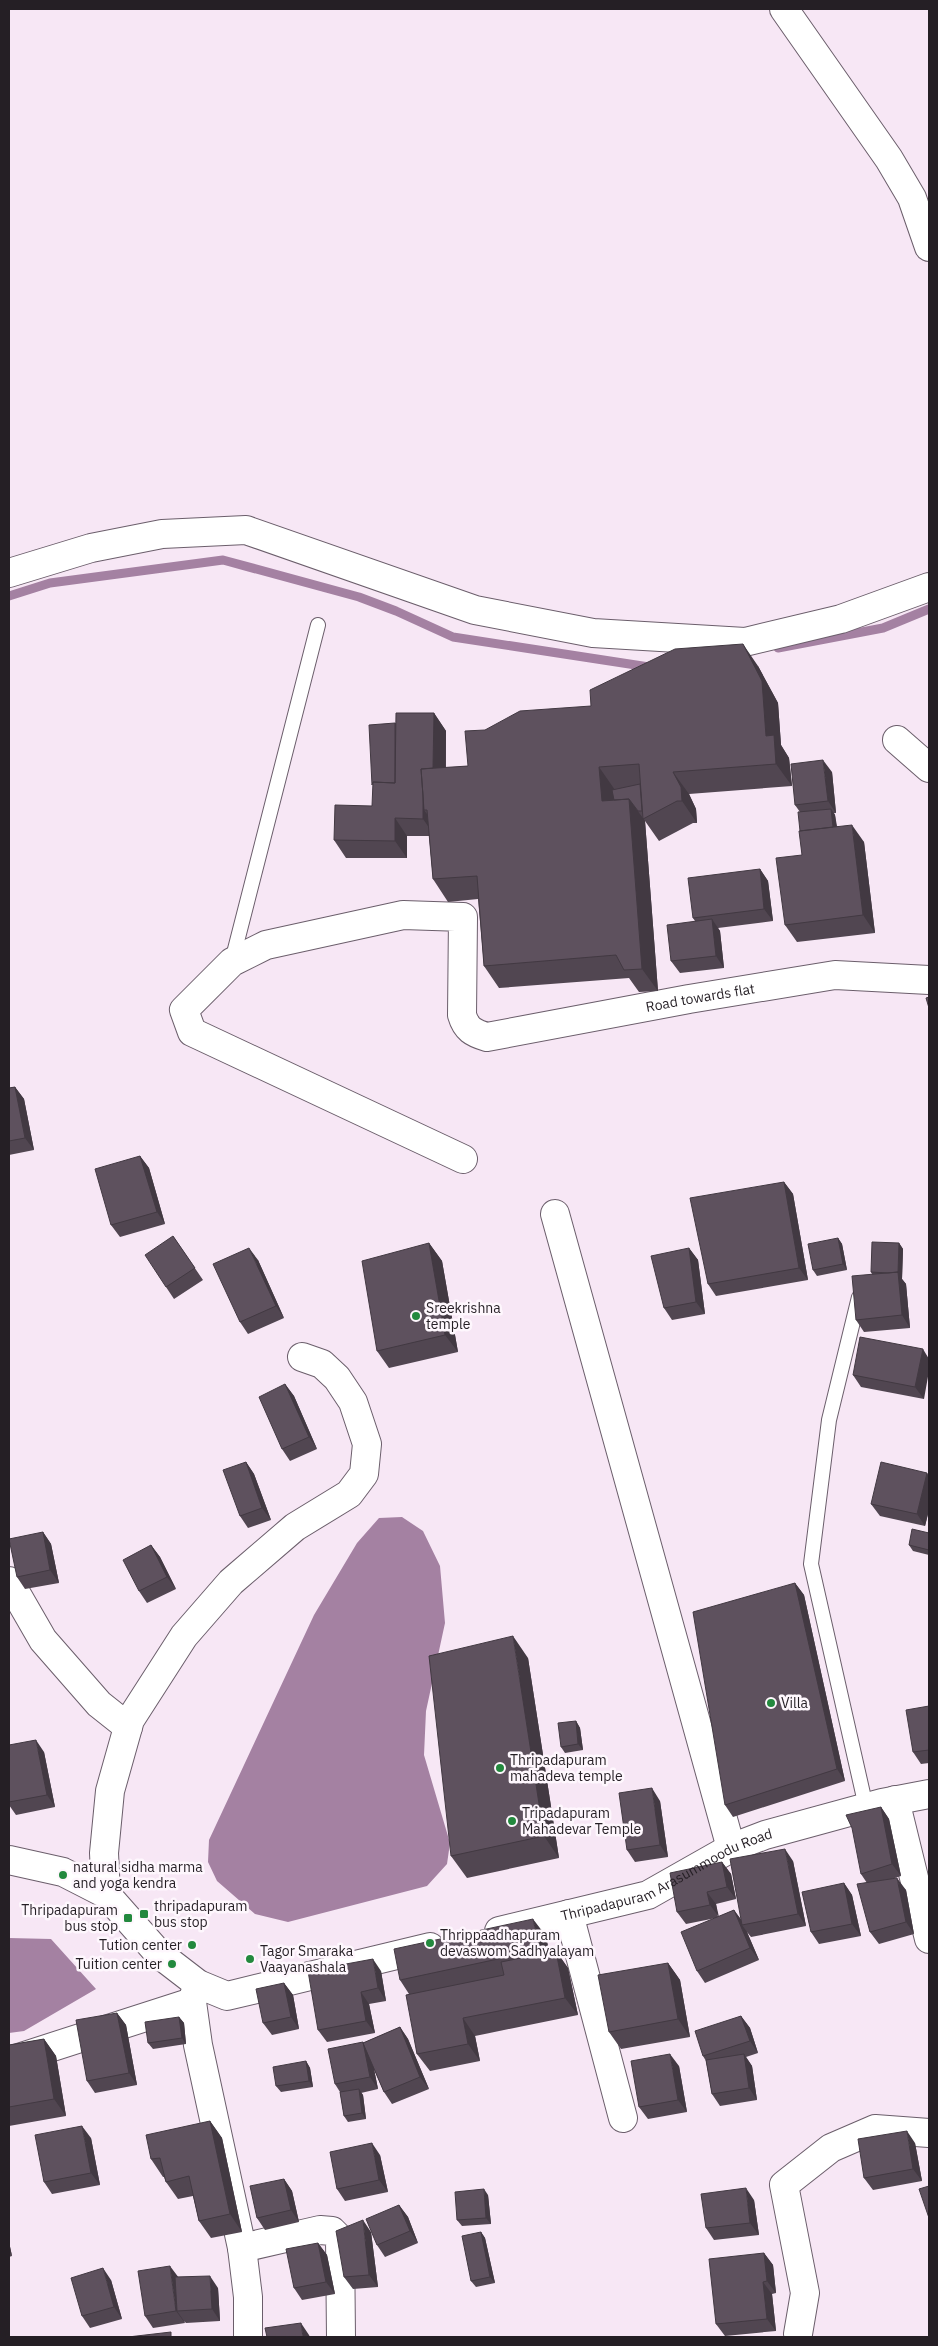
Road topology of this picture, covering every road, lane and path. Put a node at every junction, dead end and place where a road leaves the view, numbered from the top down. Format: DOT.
graph roads {
  1 [pos="784,9"];
  2 [pos="929,247"];
  3 [pos="9,573"];
  4 [pos="929,586"];
  5 [pos="318,625"];
  6 [pos="897,740"];
  7 [pos="929,768"];
  8 [pos="232,962"];
  9 [pos="929,980"];
  10 [pos="463,1159"];
  11 [pos="555,1214"];
  12 [pos="860,1294"];
  13 [pos="302,1357"];
  14 [pos="9,1581"];
  15 [pos="128,1727"];
  16 [pos="929,1794"];
  17 [pos="895,1800"];
  18 [pos="866,1807"];
  19 [pos="731,1848"];
  20 [pos="9,1860"];
  21 [pos="106,1894"];
  22 [pos="569,1914"];
  23 [pos="929,1938"];
  24 [pos="195,1993"];
  25 [pos="9,2061"];
  26 [pos="623,2118"];
  27 [pos="929,2133"];
  28 [pos="242,2248"];
  29 [pos="798,2336"];
  30 [pos="248,2337"];
  31 [pos="341,2337"];
  1 -- 2 [label="street"];
  3 -- 4 [label="street"];
  5 -- 8 [label="lane"];
  6 -- 7 [label="street"];
  8 -- 9 [label="street, Road towards flat"];
  8 -- 10 [label="street"];
  11 -- 19 [label="street"];
  12 -- 18 [label="lane"];
  13 -- 15 [label="street"];
  14 -- 15 [label="street"];
  15 -- 21 [label="street"];
  16 -- 17 [label="street, Thripadapuram Arasummoodu Road"];
  17 -- 18 [label="street, Thripadapuram Arasummoodu Road"];
  17 -- 23 [label="street"];
  18 -- 19 [label="street, Thripadapuram Arasummoodu Road"];
  19 -- 22 [label="street, Thripadapuram Arasummoodu Road"];
  20 -- 21 [label="street, Thripadapuram Arasummoodu Road"];
  21 -- 24 [label="street, Thripadapuram Arasummoodu Road"];
  22 -- 24 [label="street, Thripadapuram Arasummoodu Road"];
  22 -- 26 [label="street"];
  24 -- 25 [label="street"];
  24 -- 28 [label="street"];
  27 -- 29 [label="street"];
  28 -- 30 [label="street"];
  28 -- 31 [label="street"];
}
